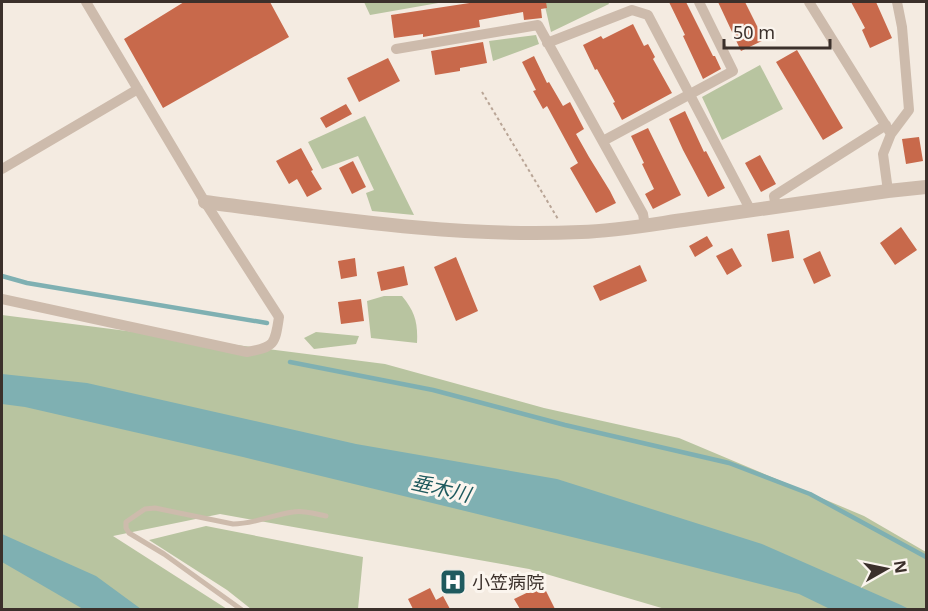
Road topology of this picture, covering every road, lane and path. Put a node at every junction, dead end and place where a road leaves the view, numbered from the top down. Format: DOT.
graph roads {
  1 [pos="86,2"];
  2 [pos="699,2"];
  3 [pos="809,2"];
  4 [pos="897,2"];
  5 [pos="548,44"];
  6 [pos="396,49"];
  7 [pos="138,89"];
  8 [pos="482,92"];
  9 [pos="690,96"];
  10 [pos="889,130"];
  11 [pos="603,141"];
  12 [pos="2,169"];
  13 [pos="927,187"];
  14 [pos="888,191"];
  15 [pos="205,202"];
  16 [pos="776,207"];
  17 [pos="751,211"];
  18 [pos="645,226"];
  19 [pos="561,233"];
  20 [pos="2,299"];
  21 [pos="326,516"];
  22 [pos="242,609"];
  1 -- 7 [label="street"];
  2 -- 9 [label="street"];
  3 -- 10 [label="street"];
  4 -- 10 [label="street"];
  5 -- 6 [label="street"];
  5 -- 9 [label="street"];
  5 -- 11 [label="street"];
  7 -- 12 [label="street"];
  7 -- 15 [label="street"];
  8 -- 19 [label="path"];
  9 -- 11 [label="street"];
  9 -- 17 [label="street"];
  10 -- 14 [label="street"];
  10 -- 16 [label="street"];
  11 -- 18 [label="street"];
  13 -- 14 [label="street"];
  14 -- 16 [label="street"];
  15 -- 19 [label="street"];
  15 -- 20 [label="street"];
  16 -- 17 [label="street"];
  17 -- 18 [label="street"];
  18 -- 19 [label="street"];
  21 -- 22 [label="lane"];
}
